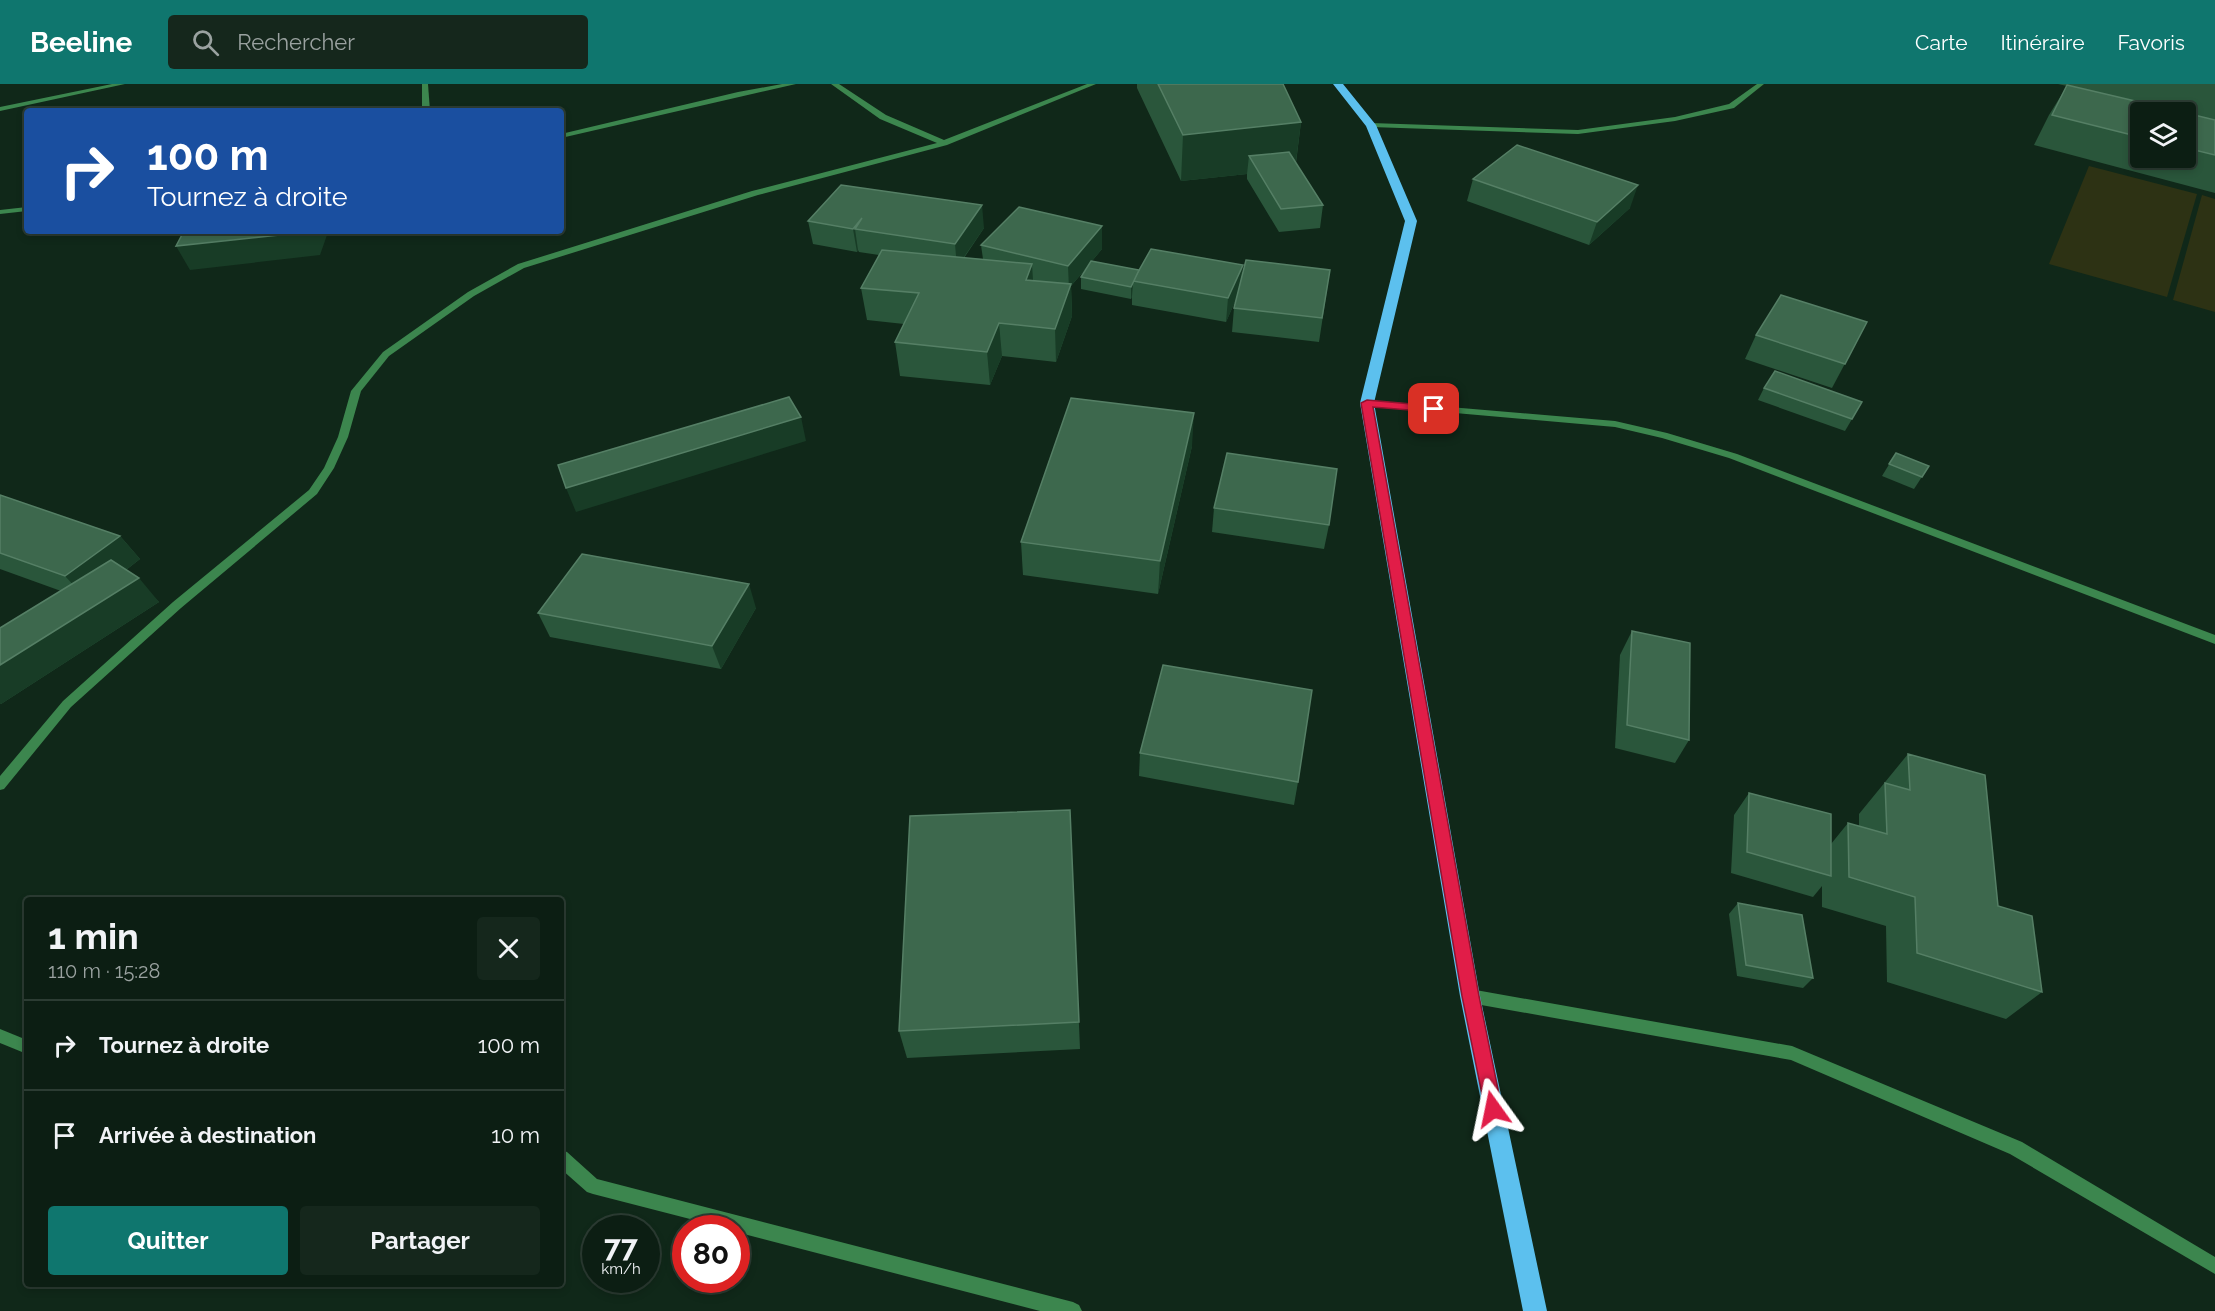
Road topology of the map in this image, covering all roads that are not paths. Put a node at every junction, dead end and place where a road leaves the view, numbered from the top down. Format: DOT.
graph roads {
  1 [pos="122,84"];
  2 [pos="425,84"];
  3 [pos="731,84"];
  4 [pos="793,84"];
  5 [pos="834,84"];
  6 [pos="1093,84"];
  7 [pos="1338,84"];
  8 [pos="1761,84"];
  9 [pos="738,94"];
  10 [pos="426,108"];
  11 [pos="0,109"];
  12 [pos="1371,125"];
  13 [pos="564,135"];
  14 [pos="944,143"];
  15 [pos="24,209"];
  16 [pos="0,212"];
  17 [pos="1367,403"];
  18 [pos="2215,640"];
  19 [pos="0,785"];
  20 [pos="1470,996"];
  21 [pos="0,1036"];
  22 [pos="24,1046"];
  23 [pos="564,1161"];
  24 [pos="2215,1266"];
  25 [pos="1073,1311"];
  26 [pos="1534,1311"];
  1 -- 11 [label="street"];
  2 -- 10 [label="street"];
  3 -- 9 [label="street"];
  4 -- 9 [label="street"];
  5 -- 14 [label="street"];
  6 -- 14 [label="street"];
  7 -- 12 [label="highway"];
  8 -- 12 [label="street"];
  9 -- 13 [label="street"];
  12 -- 17 [label="highway"];
  14 -- 19 [label="street"];
  15 -- 16 [label="street"];
  17 -- 18 [label="street"];
  17 -- 20 [label="highway"];
  20 -- 24 [label="street"];
  20 -- 26 [label="highway"];
  21 -- 22 [label="street"];
  23 -- 25 [label="street"];
}
